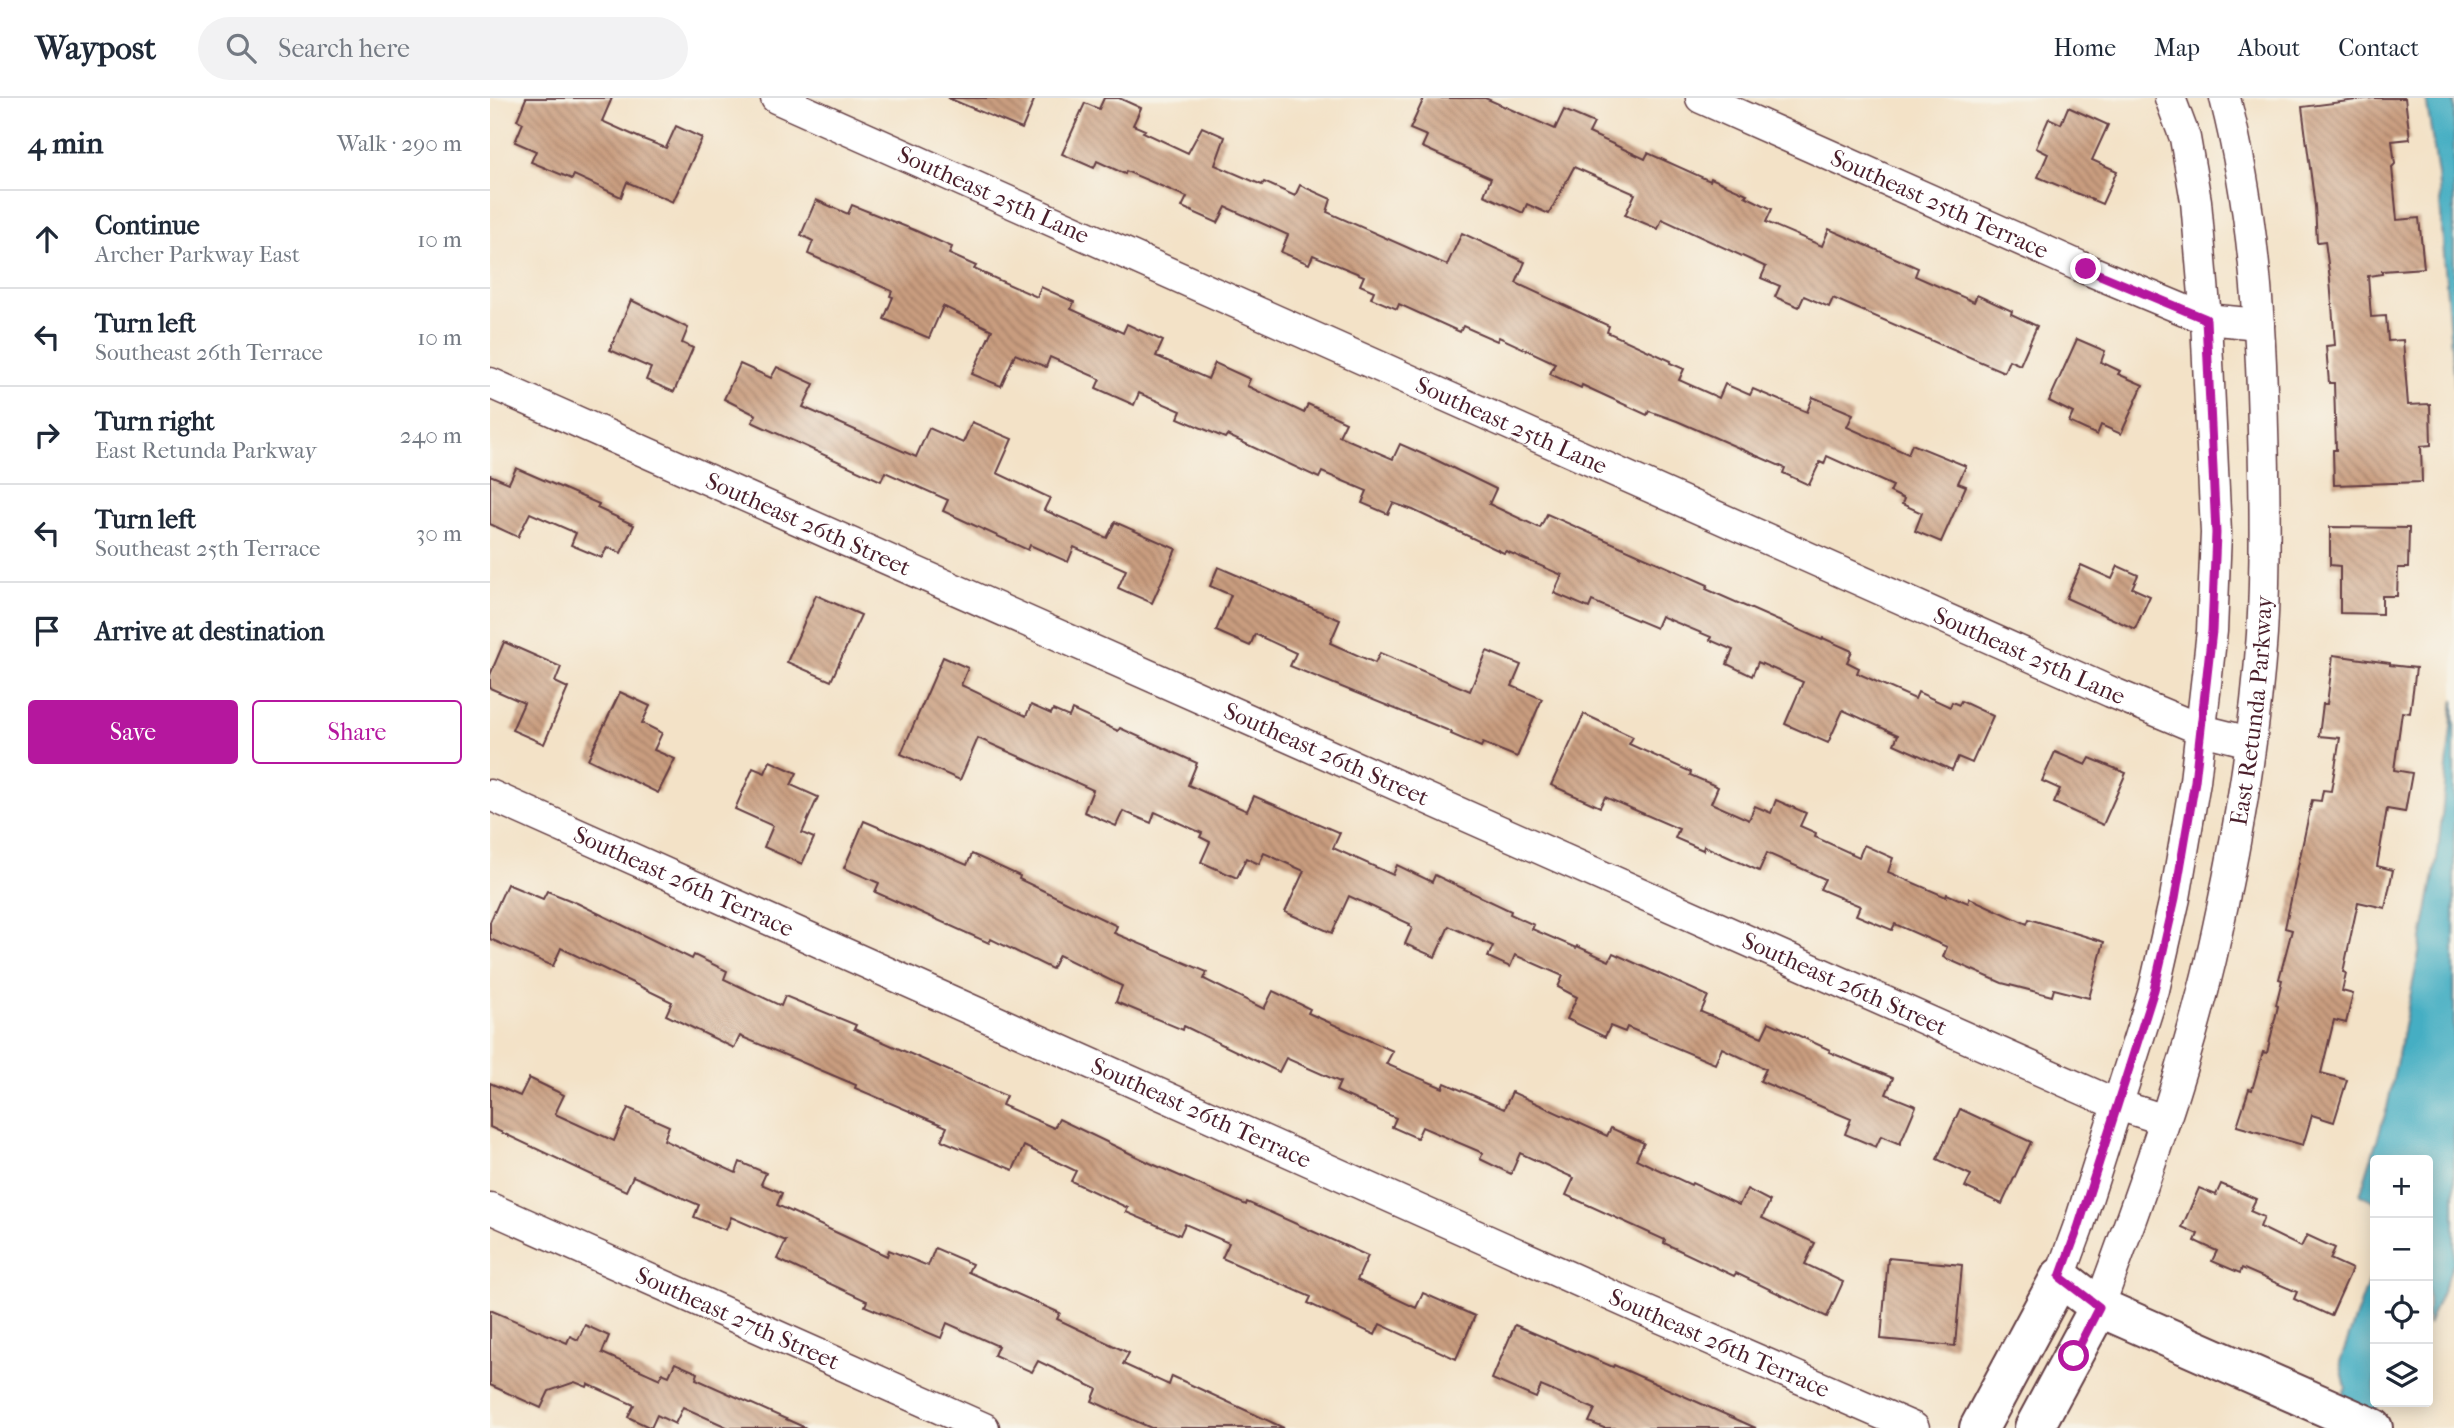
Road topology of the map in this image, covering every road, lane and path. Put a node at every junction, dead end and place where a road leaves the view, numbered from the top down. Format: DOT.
graph roads {
  1 [pos="776,98"];
  2 [pos="1701,98"];
  3 [pos="2170,98"];
  4 [pos="2225,98"];
  5 [pos="2206,319"];
  6 [pos="2259,324"];
  7 [pos="490,383"];
  8 [pos="2202,730"];
  9 [pos="2250,742"];
  10 [pos="490,795"];
  11 [pos="2118,1105"];
  12 [pos="2165,1121"];
  13 [pos="490,1208"];
  14 [pos="2060,1277"];
  15 [pos="2099,1307"];
  16 [pos="985,1428"];
  17 [pos="1914,1428"];
  18 [pos="1979,1428"];
  19 [pos="2034,1428"];
  20 [pos="2373,1428"];
  1 -- 8 [label="street, Southeast 25th Lane"];
  2 -- 5 [label="street, Southeast 25th Terrace"];
  3 -- 5 [label="street, East Retunda Parkway"];
  4 -- 6 [label="street, East Retunda Parkway"];
  5 -- 6 [label="street, Southeast 25th Terrace"];
  5 -- 8 [label="street, East Retunda Parkway"];
  6 -- 9 [label="street, East Retunda Parkway"];
  7 -- 11 [label="street, Southeast 26th Street"];
  8 -- 9 [label="street, Southeast 25th Lane"];
  8 -- 11 [label="street, East Retunda Parkway"];
  9 -- 12 [label="street, East Retunda Parkway"];
  10 -- 17 [label="street, Southeast 26th Terrace"];
  11 -- 12 [label="street, Southeast 26th Street"];
  11 -- 14 [label="street, East Retunda Parkway"];
  12 -- 15 [label="street, East Retunda Parkway"];
  13 -- 16 [label="street, Southeast 27th Street"];
  14 -- 15 [label="street"];
  14 -- 18 [label="street"];
  15 -- 19 [label="street"];
  15 -- 20 [label="street"];
}
